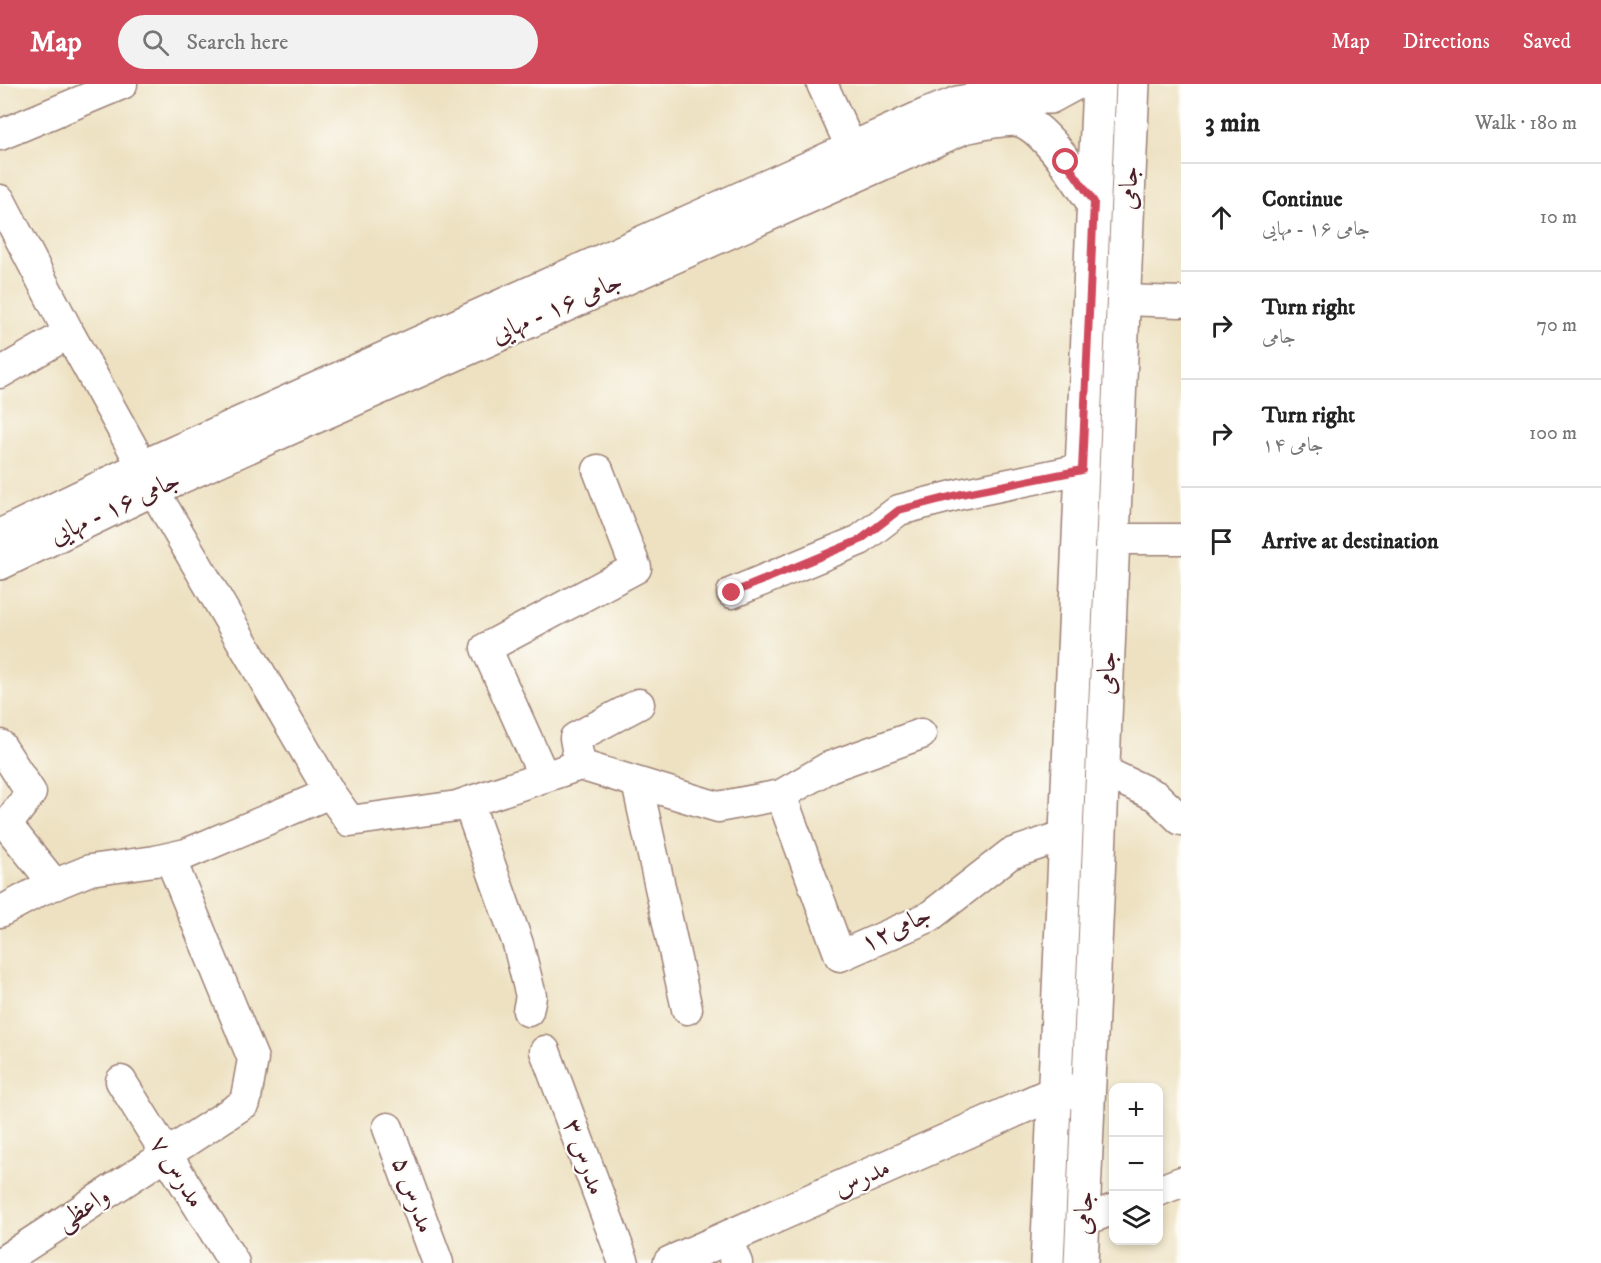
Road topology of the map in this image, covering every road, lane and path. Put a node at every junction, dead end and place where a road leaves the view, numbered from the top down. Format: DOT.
graph roads {
  1 [pos="122,84"];
  2 [pos="822,84"];
  3 [pos="1074,84"];
  4 [pos="1099,84"];
  5 [pos="1133,84"];
  6 [pos="0,135"];
  7 [pos="857,160"];
  8 [pos="0,200"];
  9 [pos="1094,202"];
  10 [pos="1124,300"];
  11 [pos="1181,302"];
  12 [pos="69,333"];
  13 [pos="0,373"];
  14 [pos="598,470"];
  15 [pos="1082,470"];
  16 [pos="148,478"];
  17 [pos="0,536"];
  18 [pos="1113,539"];
  19 [pos="1181,539"];
  20 [pos="0,563"];
  21 [pos="732,593"];
  22 [pos="1076,599"];
  23 [pos="1110,606"];
  24 [pos="1073,668"];
  25 [pos="1107,672"];
  26 [pos="639,704"];
  27 [pos="921,734"];
  28 [pos="0,745"];
  29 [pos="580,765"];
  30 [pos="1103,771"];
  31 [pos="544,777"];
  32 [pos="637,783"];
  33 [pos="330,793"];
  34 [pos="781,795"];
  35 [pos="468,802"];
  36 [pos="1181,820"];
  37 [pos="1066,835"];
  38 [pos="170,858"];
  39 [pos="55,885"];
  40 [pos="0,912"];
  41 [pos="687,1009"];
  42 [pos="528,1011"];
  43 [pos="545,1051"];
  44 [pos="121,1081"];
  45 [pos="1089,1089"];
  46 [pos="1054,1094"];
  47 [pos="388,1128"];
  48 [pos="166,1154"];
  49 [pos="1181,1182"];
  50 [pos="1163,1189"];
  51 [pos="1109,1211"];
  52 [pos="1083,1221"];
  53 [pos="732,1251"];
  54 [pos="0,1263"];
  55 [pos="234,1263"];
  56 [pos="438,1263"];
  57 [pos="624,1263"];
  58 [pos="670,1263"];
  59 [pos="1047,1263"];
  60 [pos="1081,1263"];
  1 -- 6 [label="street"];
  2 -- 7 [label="street"];
  3 -- 7 [label="main road, جامی ۱۶ - مهایی"];
  4 -- 9 [label="main road, جامی"];
  5 -- 10 [label="main road, جامی"];
  7 -- 9 [label="main road, جامی ۱۶ - مهایی"];
  7 -- 16 [label="main road, جامی ۱۶ - مهایی"];
  8 -- 12 [label="street"];
  9 -- 15 [label="main road, جامی"];
  10 -- 11 [label="street"];
  10 -- 18 [label="main road, جامی"];
  12 -- 13 [label="street"];
  12 -- 16 [label="street"];
  14 -- 31 [label="street"];
  15 -- 21 [label="street"];
  15 -- 22 [label="main road, جامی"];
  16 -- 17 [label="main road, جامی ۱۶ - مهایی"];
  16 -- 20 [label="main road, جامی ۱۶ - مهایی"];
  16 -- 33 [label="street"];
  18 -- 19 [label="street"];
  18 -- 23 [label="main road, جامی"];
  22 -- 23 [label="main road"];
  22 -- 24 [label="main road, جامی"];
  23 -- 25 [label="main road, جامی"];
  24 -- 25 [label="main road"];
  24 -- 37 [label="main road, جامی"];
  25 -- 30 [label="main road, جامی"];
  26 -- 29 [label="street"];
  27 -- 34 [label="street"];
  28 -- 39 [label="street"];
  29 -- 31 [label="street"];
  29 -- 32 [label="street"];
  30 -- 36 [label="street"];
  30 -- 45 [label="main road, جامی"];
  31 -- 35 [label="street"];
  32 -- 34 [label="street"];
  32 -- 41 [label="street"];
  33 -- 35 [label="street"];
  33 -- 38 [label="street"];
  34 -- 37 [label="street, جامی۱۲"];
  35 -- 42 [label="street"];
  37 -- 46 [label="main road, جامی"];
  38 -- 39 [label="street"];
  38 -- 48 [label="street, واعظی"];
  39 -- 40 [label="street"];
  43 -- 57 [label="street, مدرس ۳"];
  44 -- 48 [label="street, مدرس ۷"];
  45 -- 46 [label="main road, مدرس"];
  45 -- 52 [label="main road, جامی"];
  46 -- 53 [label="main road, مدرس"];
  46 -- 59 [label="main road, جامی"];
  47 -- 56 [label="street, مدرس ۵"];
  48 -- 54 [label="street, واعظی"];
  48 -- 55 [label="street, مدرس ۷"];
  49 -- 50 [label="street"];
  51 -- 52 [label="street"];
  52 -- 60 [label="main road, جامی"];
  53 -- 58 [label="main road, مدرس"];
}
